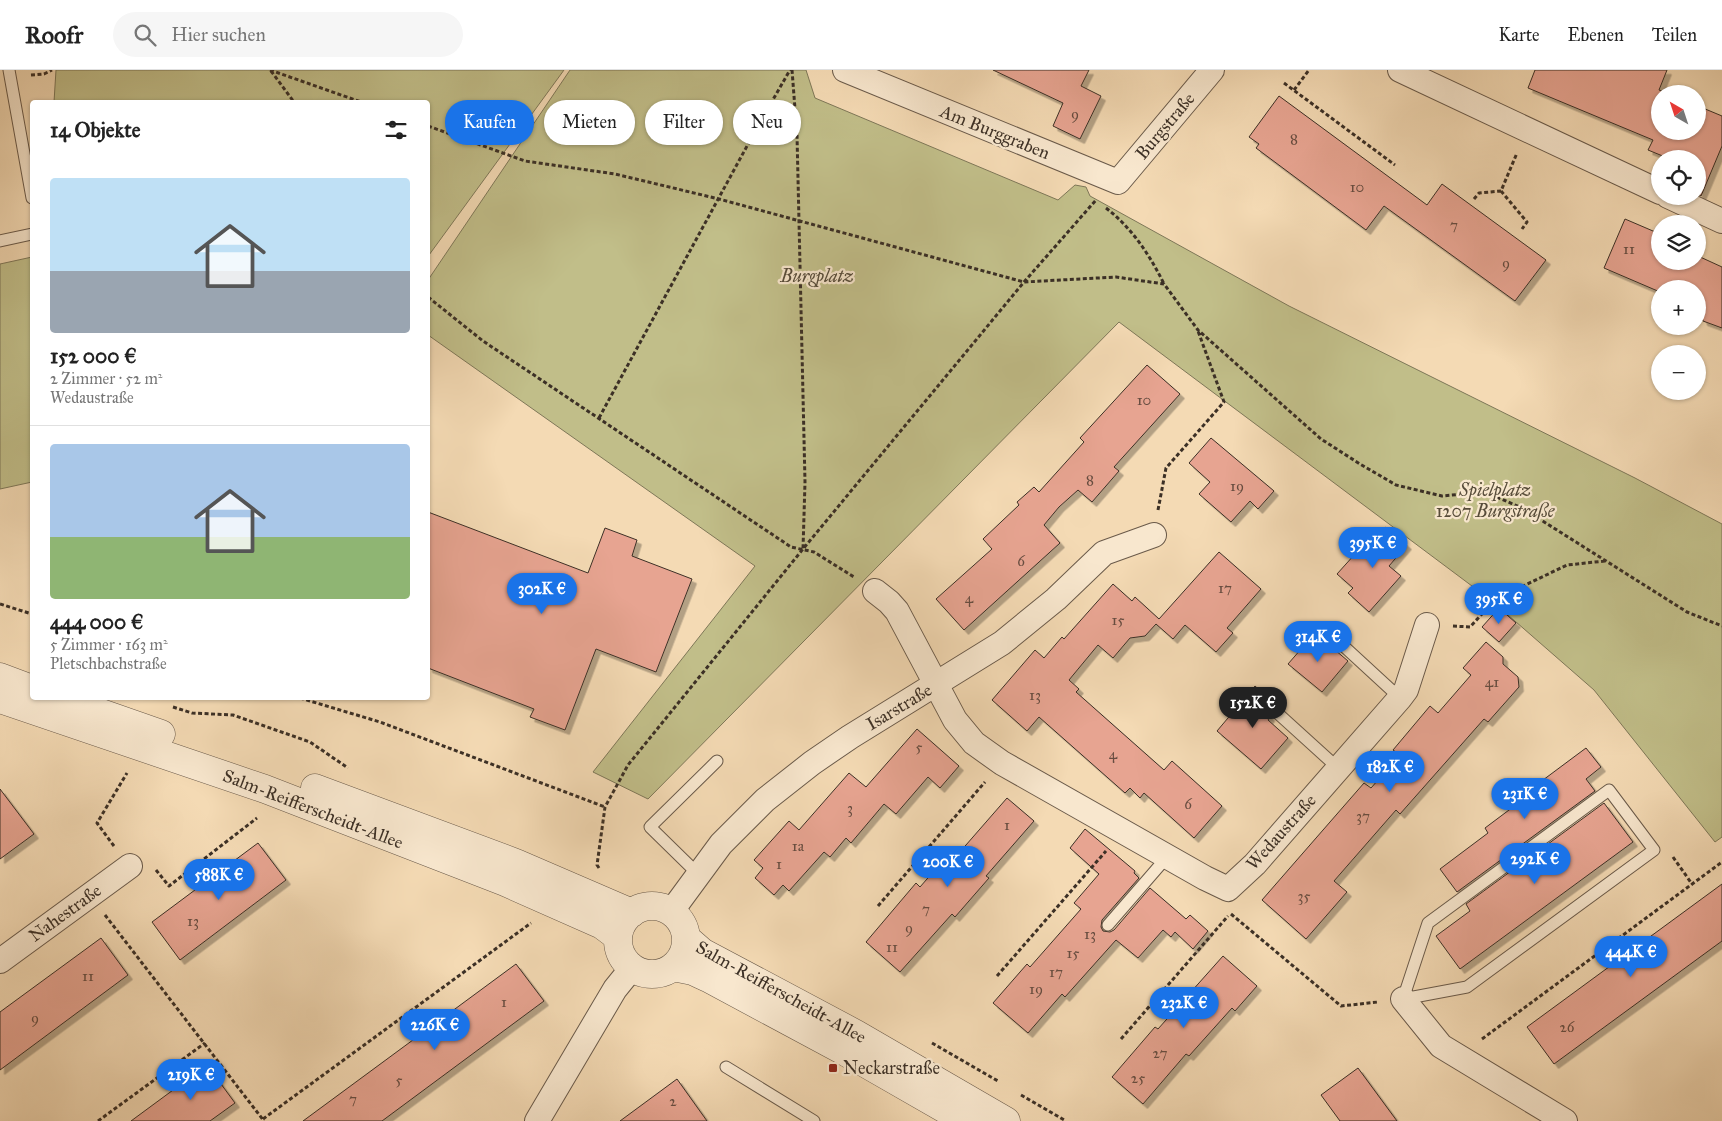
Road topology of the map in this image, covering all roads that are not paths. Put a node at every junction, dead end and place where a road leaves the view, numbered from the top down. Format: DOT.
graph roads {
  1 [pos="9,70"];
  2 [pos="845,70"];
  3 [pos="1212,70"];
  4 [pos="1400,70"];
  5 [pos="1118,182"];
  6 [pos="30,187"];
  7 [pos="1651,188"];
  8 [pos="1687,205"];
  9 [pos="1722,221"];
  10 [pos="30,234"];
  11 [pos="0,241"];
  12 [pos="1154,535"];
  13 [pos="875,591"];
  14 [pos="1427,625"];
  15 [pos="1336,640"];
  16 [pos="0,677"];
  17 [pos="936,685"];
  18 [pos="30,687"];
  19 [pos="1400,698"];
  20 [pos="0,699"];
  21 [pos="64,700"];
  22 [pos="1273,709"];
  23 [pos="717,760"];
  24 [pos="1338,768"];
  25 [pos="1167,856"];
  26 [pos="130,866"];
  27 [pos="698,874"];
  28 [pos="671,912"];
  29 [pos="632,913"];
  30 [pos="1108,925"];
  31 [pos="618,937"];
  32 [pos="686,938"];
  33 [pos="0,961"];
  34 [pos="673,967"];
  35 [pos="632,968"];
  36 [pos="1403,1000"];
  37 [pos="726,1067"];
  38 [pos="538,1121"];
  39 [pos="814,1121"];
  40 [pos="966,1121"];
  41 [pos="1006,1121"];
  42 [pos="1565,1121"];
  1 -- 6 [label="lane"];
  2 -- 5 [label="street, Am Burggraben"];
  3 -- 5 [label="street, Burgstraße"];
  4 -- 7 [label="street"];
  8 -- 9 [label="street"];
  10 -- 11 [label="lane"];
  12 -- 17 [label="street, Isarstraße"];
  13 -- 17 [label="street"];
  14 -- 19 [label="street, Wedaustraße"];
  15 -- 19 [label="lane"];
  16 -- 18 [label="street"];
  17 -- 25 [label="street"];
  17 -- 27 [label="street, Isarstraße"];
  19 -- 24 [label="street, Wedaustraße"];
  20 -- 31 [label="street, Salm-Reifferscheidt-Allee"];
  21 -- 29 [label="street, Salm-Reifferscheidt-Allee"];
  22 -- 24 [label="lane"];
  23 -- 27 [label="lane"];
  24 -- 25 [label="street, Wedaustraße"];
  25 -- 30 [label="lane"];
  26 -- 33 [label="street, Nahestraße"];
  27 -- 28 [label="street, Isarstraße"];
  28 -- 29 [label="street"];
  28 -- 32 [label="street"];
  29 -- 31 [label="street"];
  31 -- 35 [label="street"];
  32 -- 34 [label="street"];
  32 -- 41 [label="street, Salm-Reifferscheidt-Allee"];
  34 -- 35 [label="street"];
  34 -- 40 [label="street, Salm-Reifferscheidt-Allee"];
  35 -- 38 [label="street"];
  36 -- 36 [label="lane"];
  36 -- 42 [label="street"];
  37 -- 39 [label="lane"];
}
